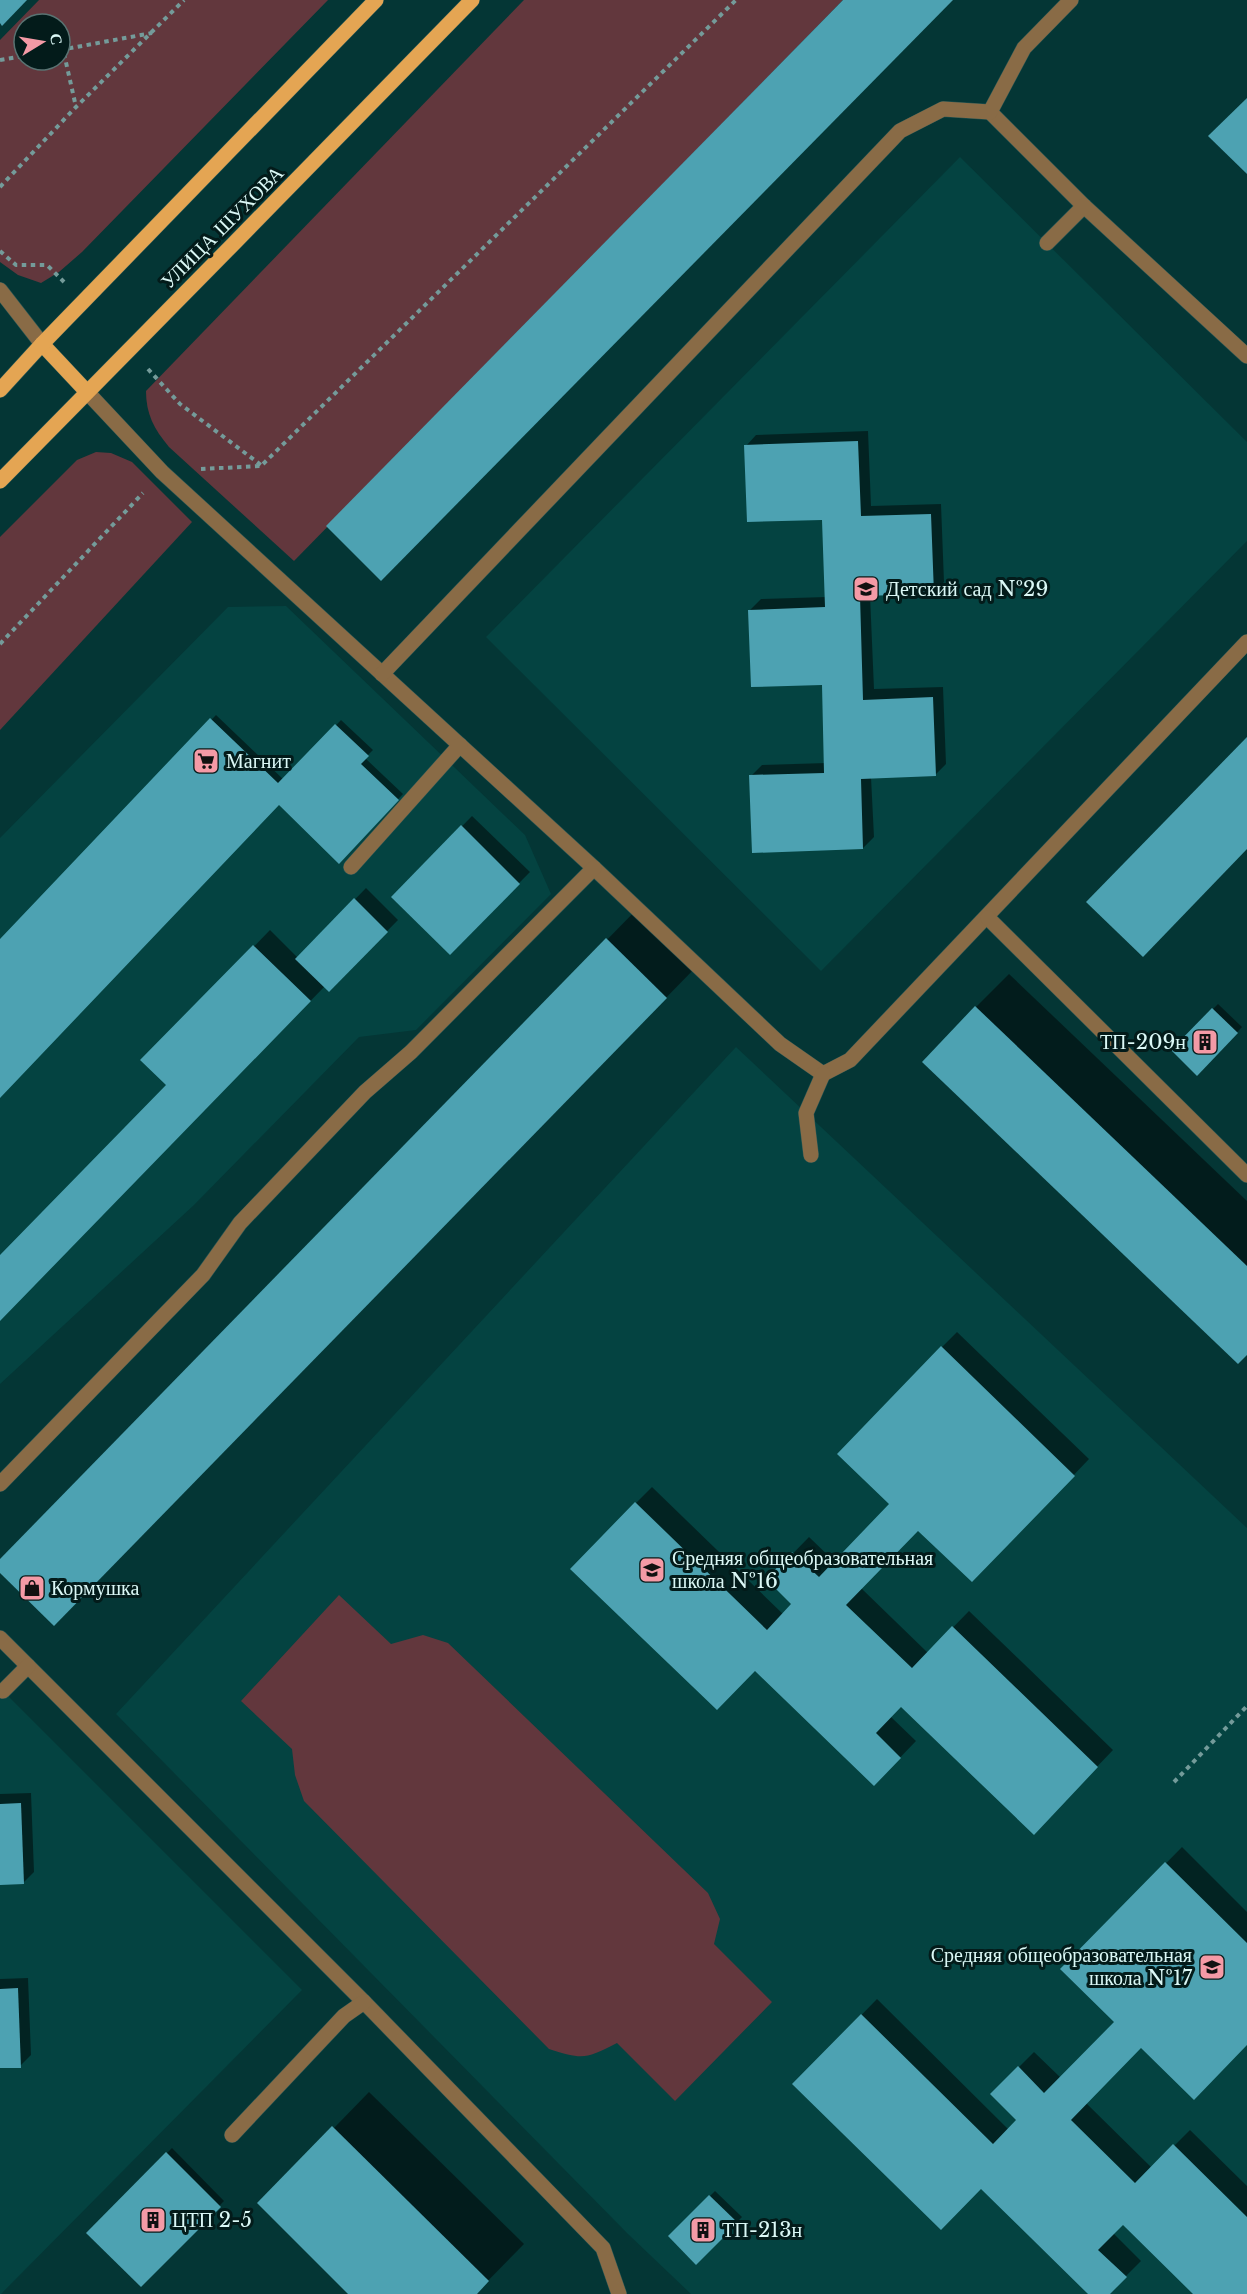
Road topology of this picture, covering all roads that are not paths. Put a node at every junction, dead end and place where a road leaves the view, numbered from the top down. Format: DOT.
graph roads {
  1 [pos="376,0"];
  2 [pos="472,0"];
  3 [pos="1071,0"];
  4 [pos="990,112"];
  5 [pos="1084,206"];
  6 [pos="1047,243"];
  7 [pos="0,290"];
  8 [pos="42,344"];
  9 [pos="1247,356"];
  10 [pos="0,390"];
  11 [pos="87,392"];
  12 [pos="0,481"];
  13 [pos="1247,642"];
  14 [pos="382,674"];
  15 [pos="460,745"];
  16 [pos="351,867"];
  17 [pos="594,868"];
  18 [pos="988,918"];
  19 [pos="823,1074"];
  20 [pos="811,1155"];
  21 [pos="1247,1175"];
  22 [pos="0,1484"];
  23 [pos="0,1638"];
  24 [pos="28,1666"];
  25 [pos="3,1691"];
  26 [pos="364,2002"];
  27 [pos="232,2135"];
  28 [pos="619,2294"];
  1 -- 8 [label="main road"];
  2 -- 11 [label="main road, УЛИЦА ШУХОВА"];
  3 -- 4 [label="lane"];
  4 -- 5 [label="lane"];
  4 -- 14 [label="lane"];
  5 -- 6 [label="lane"];
  5 -- 9 [label="lane"];
  7 -- 8 [label="lane"];
  8 -- 10 [label="main road"];
  8 -- 11 [label="main road"];
  11 -- 12 [label="main road, УЛИЦА ШУХОВА"];
  11 -- 14 [label="lane"];
  13 -- 18 [label="lane"];
  14 -- 15 [label="lane"];
  15 -- 16 [label="lane"];
  15 -- 17 [label="lane"];
  17 -- 19 [label="lane"];
  17 -- 22 [label="lane"];
  18 -- 19 [label="lane"];
  18 -- 21 [label="lane"];
  19 -- 20 [label="lane"];
  23 -- 24 [label="lane"];
  24 -- 25 [label="lane"];
  24 -- 26 [label="lane"];
  26 -- 27 [label="lane"];
  26 -- 28 [label="lane"];
}
